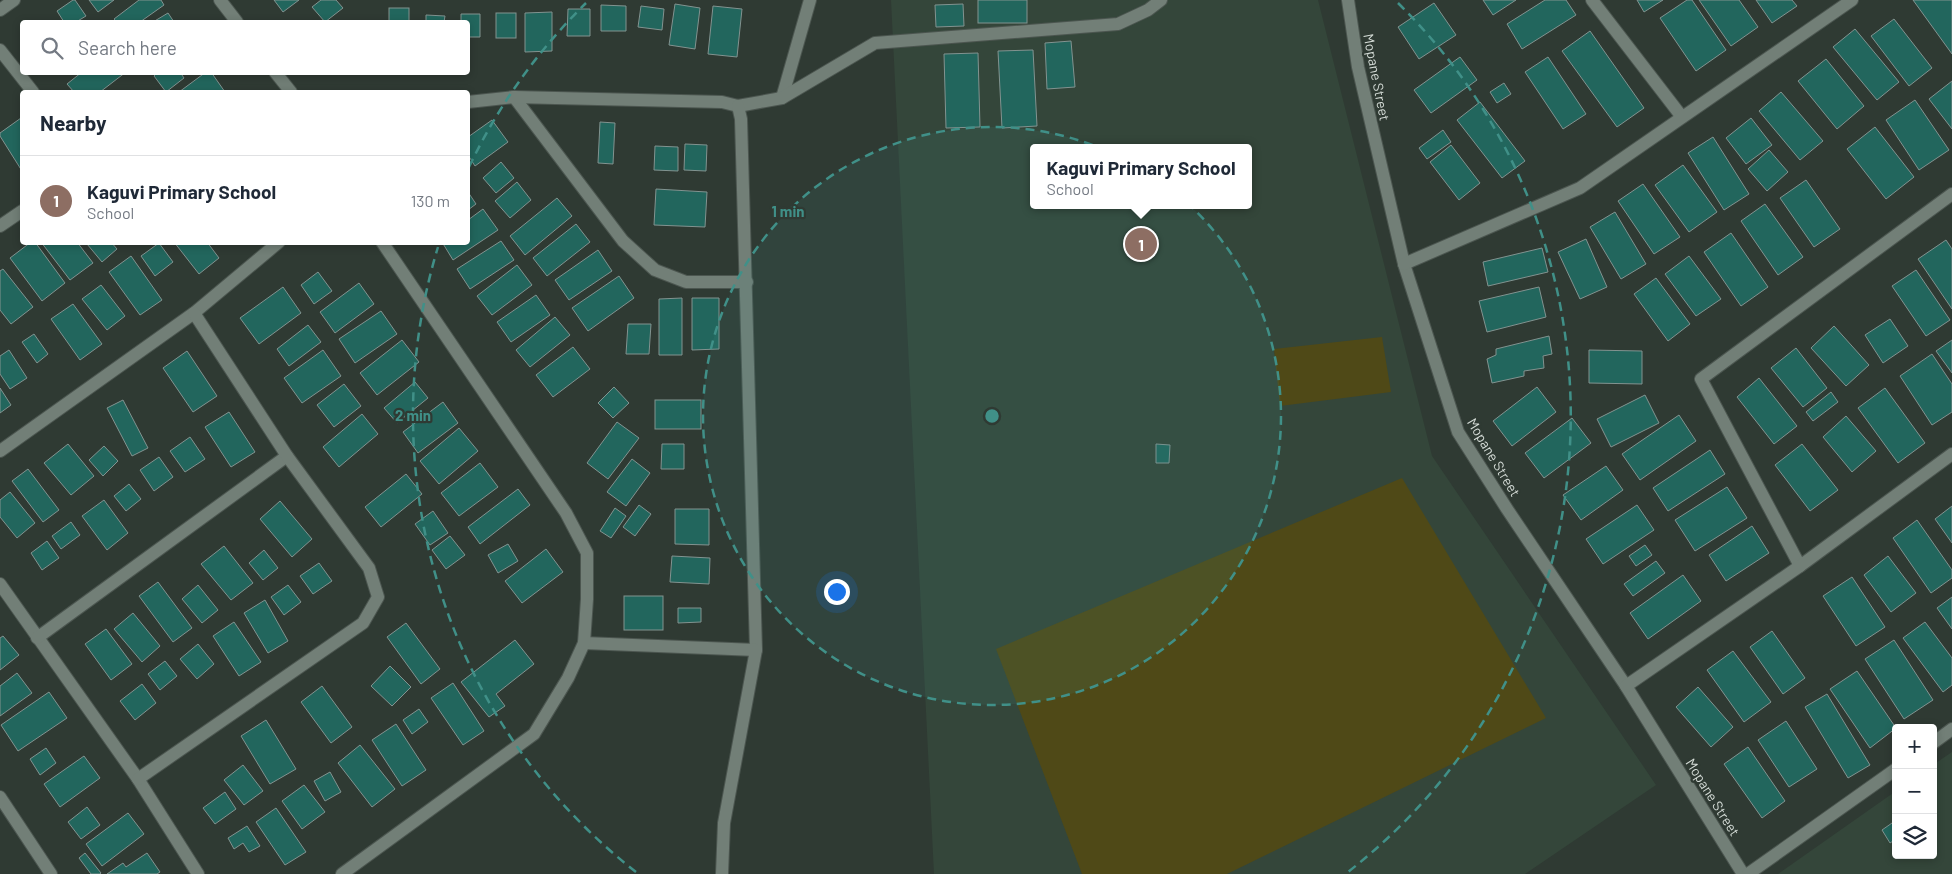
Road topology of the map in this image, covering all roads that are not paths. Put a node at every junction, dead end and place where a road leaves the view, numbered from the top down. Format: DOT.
graph roads {
  1 [pos="14,0"];
  2 [pos="220,0"];
  3 [pos="810,0"];
  4 [pos="1161,0"];
  5 [pos="1348,0"];
  6 [pos="1592,0"];
  7 [pos="1852,0"];
  8 [pos="0,10"];
  9 [pos="235,20"];
  10 [pos="0,50"];
  11 [pos="277,75"];
  12 [pos="31,90"];
  13 [pos="289,90"];
  14 [pos="514,97"];
  15 [pos="782,98"];
  16 [pos="470,102"];
  17 [pos="738,106"];
  18 [pos="1682,117"];
  19 [pos="1952,194"];
  20 [pos="20,212"];
  21 [pos="0,226"];
  22 [pos="275,245"];
  23 [pos="384,245"];
  24 [pos="1404,264"];
  25 [pos="747,282"];
  26 [pos="194,312"];
  27 [pos="0,451"];
  28 [pos="1952,454"];
  29 [pos="287,456"];
  30 [pos="1800,566"];
  31 [pos="0,584"];
  32 [pos="37,638"];
  33 [pos="584,643"];
  34 [pos="756,650"];
  35 [pos="1626,686"];
  36 [pos="1952,729"];
  37 [pos="1937,740"];
  38 [pos="1892,772"];
  39 [pos="138,779"];
  40 [pos="0,797"];
  41 [pos="51,874"];
  42 [pos="198,874"];
  43 [pos="342,874"];
  44 [pos="722,874"];
  45 [pos="1743,874"];
  46 [pos="1748,874"];
  1 -- 8 [label="street"];
  2 -- 9 [label="street"];
  3 -- 15 [label="street"];
  4 -- 15 [label="street"];
  5 -- 24 [label="street, Mopane Street"];
  6 -- 18 [label="street"];
  7 -- 18 [label="street"];
  10 -- 12 [label="street"];
  11 -- 13 [label="street"];
  14 -- 16 [label="street"];
  14 -- 17 [label="street"];
  14 -- 25 [label="street"];
  15 -- 17 [label="street"];
  17 -- 25 [label="street"];
  18 -- 24 [label="street"];
  19 -- 30 [label="street"];
  20 -- 21 [label="street"];
  22 -- 26 [label="street"];
  23 -- 33 [label="street"];
  24 -- 35 [label="street, Mopane Street"];
  25 -- 34 [label="street"];
  26 -- 27 [label="street"];
  26 -- 29 [label="street"];
  28 -- 30 [label="street"];
  29 -- 32 [label="street"];
  29 -- 39 [label="street"];
  30 -- 35 [label="street"];
  31 -- 32 [label="street"];
  32 -- 39 [label="street"];
  33 -- 34 [label="street"];
  33 -- 43 [label="street"];
  34 -- 44 [label="street"];
  35 -- 45 [label="street, Mopane Street"];
  36 -- 37 [label="street"];
  38 -- 46 [label="street"];
  39 -- 42 [label="street"];
  40 -- 41 [label="street"];
}
